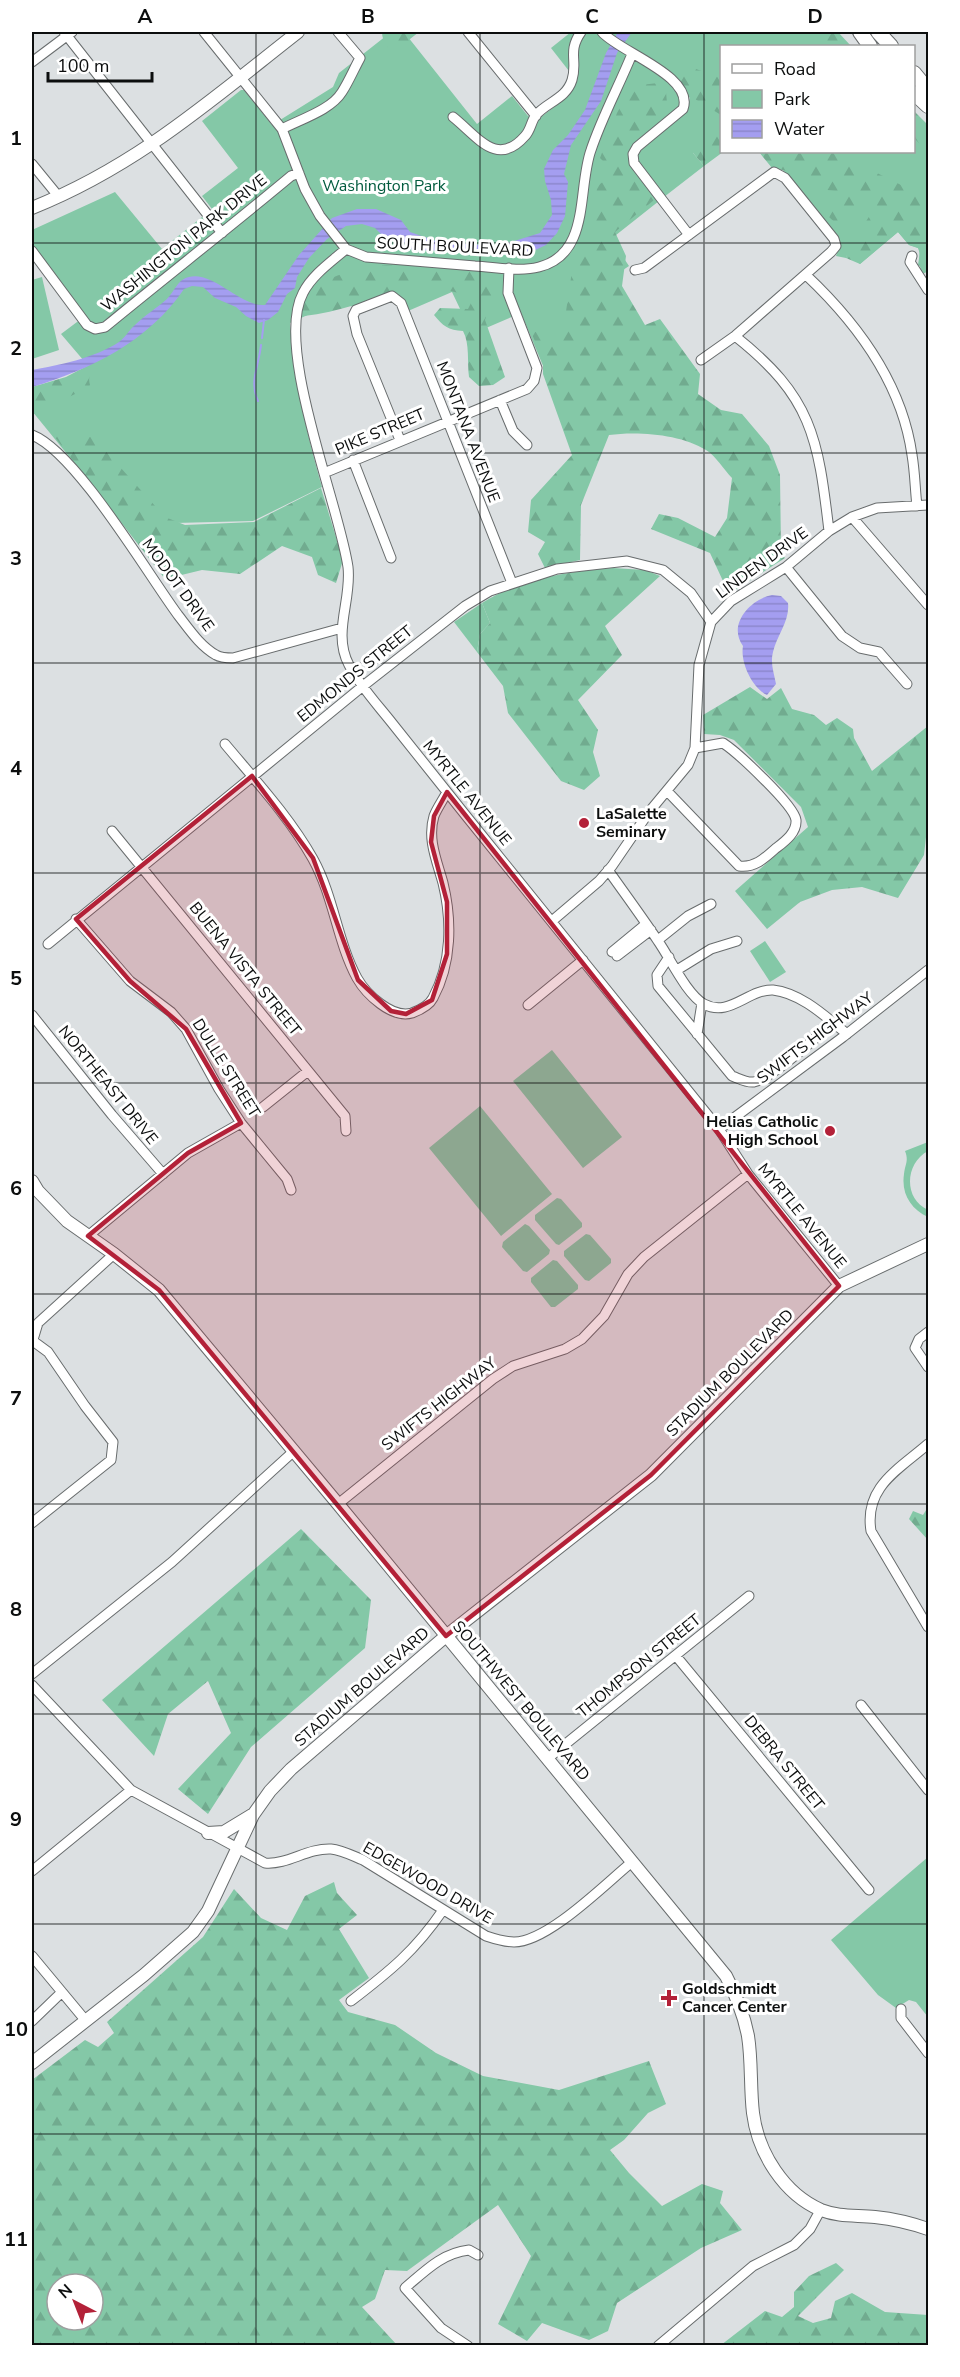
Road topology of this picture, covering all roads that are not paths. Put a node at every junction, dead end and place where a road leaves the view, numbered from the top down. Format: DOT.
graph roads {
  1 [pos="204,32"];
  2 [pos="298,32"];
  3 [pos="338,32"];
  4 [pos="468,32"];
  5 [pos="581,32"];
  6 [pos="602,32"];
  7 [pos="860,32"];
  8 [pos="878,32"];
  9 [pos="68,33"];
  10 [pos="869,45"];
  11 [pos="890,45"];
  12 [pos="629,52"];
  13 [pos="32,62"];
  14 [pos="915,74"];
  15 [pos="241,76"];
  16 [pos="928,90"];
  17 [pos="915,94"];
  18 [pos="928,106"];
  19 [pos="536,116"];
  20 [pos="453,117"];
  21 [pos="282,129"];
  22 [pos="154,144"];
  23 [pos="32,164"];
  24 [pos="298,173"];
  25 [pos="59,197"];
  26 [pos="32,208"];
  27 [pos="222,233"];
  28 [pos="689,235"];
  29 [pos="346,249"];
  30 [pos="32,251"];
  31 [pos="912,256"];
  32 [pos="509,268"];
  33 [pos="636,270"];
  34 [pos="806,275"];
  35 [pos="928,290"];
  36 [pos="735,336"];
  37 [pos="701,360"];
  38 [pos="500,399"];
  39 [pos="448,420"];
  40 [pos="32,435"];
  41 [pos="400,440"];
  42 [pos="527,445"];
  43 [pos="353,459"];
  44 [pos="324,473"];
  45 [pos="928,505"];
  46 [pos="917,506"];
  47 [pos="852,517"];
  48 [pos="829,531"];
  49 [pos="391,558"];
  50 [pos="786,567"];
  51 [pos="512,583"];
  52 [pos="928,605"];
  53 [pos="711,622"];
  54 [pos="342,628"];
  55 [pos="907,684"];
  56 [pos="363,686"];
  57 [pos="225,744"];
  58 [pos="695,748"];
  59 [pos="252,776"];
  60 [pos="667,791"];
  61 [pos="447,792"];
  62 [pos="112,831"];
  63 [pos="142,865"];
  64 [pos="608,870"];
  65 [pos="711,904"];
  66 [pos="76,920"];
  67 [pos="552,921"];
  68 [pos="649,927"];
  69 [pos="658,940"];
  70 [pos="737,941"];
  71 [pos="48,944"];
  72 [pos="614,954"];
  73 [pos="669,957"];
  74 [pos="583,960"];
  75 [pos="677,970"];
  76 [pos="928,970"];
  77 [pos="702,1003"];
  78 [pos="528,1005"];
  79 [pos="32,1015"];
  80 [pos="833,1023"];
  81 [pos="697,1034"];
  82 [pos="847,1034"];
  83 [pos="308,1071"];
  84 [pos="263,1107"];
  85 [pos="241,1123"];
  86 [pos="719,1129"];
  87 [pos="346,1131"];
  88 [pos="163,1174"];
  89 [pos="748,1174"];
  90 [pos="32,1181"];
  91 [pos="291,1190"];
  92 [pos="88,1236"];
  93 [pos="928,1244"];
  94 [pos="114,1254"];
  95 [pos="840,1286"];
  96 [pos="928,1332"];
  97 [pos="32,1342"];
  98 [pos="928,1367"];
  99 [pos="928,1444"];
  100 [pos="294,1451"];
  101 [pos="338,1504"];
  102 [pos="32,1523"];
  103 [pos="749,1596"];
  104 [pos="928,1626"];
  105 [pos="446,1636"];
  106 [pos="676,1656"];
  107 [pos="32,1674"];
  108 [pos="32,1685"];
  109 [pos="861,1706"];
  110 [pos="548,1760"];
  111 [pos="131,1790"];
  112 [pos="928,1790"];
  113 [pos="253,1815"];
  114 [pos="208,1833"];
  115 [pos="237,1849"];
  116 [pos="632,1862"];
  117 [pos="32,1871"];
  118 [pos="869,1890"];
  119 [pos="443,1910"];
  120 [pos="32,1956"];
  121 [pos="62,1992"];
  122 [pos="351,2001"];
  123 [pos="901,2009"];
  124 [pos="32,2021"];
  125 [pos="86,2021"];
  126 [pos="928,2053"];
  127 [pos="32,2063"];
  128 [pos="821,2209"];
  129 [pos="928,2229"];
  130 [pos="478,2255"];
  131 [pos="468,2346"];
  132 [pos="658,2346"];
  1 -- 15 [label="street"];
  2 -- 15 [label="main road"];
  3 -- 21 [label="street"];
  4 -- 19 [label="street"];
  5 -- 19 [label="street"];
  6 -- 12 [label="street"];
  7 -- 10 [label="highway"];
  8 -- 11 [label="highway"];
  9 -- 13 [label="street"];
  9 -- 22 [label="street"];
  12 -- 28 [label="street"];
  12 -- 32 [label="street, SOUTH BOULEVARD"];
  14 -- 16 [label="highway"];
  15 -- 21 [label="street"];
  15 -- 22 [label="main road"];
  17 -- 18 [label="highway"];
  19 -- 20 [label="street"];
  21 -- 24 [label="street"];
  22 -- 25 [label="main road"];
  22 -- 27 [label="street"];
  23 -- 25 [label="street"];
  24 -- 27 [label="street, WASHINGTON PARK DRIVE"];
  24 -- 29 [label="street"];
  25 -- 26 [label="main road"];
  27 -- 30 [label="street, WASHINGTON PARK DRIVE"];
  28 -- 33 [label="street"];
  28 -- 34 [label="street"];
  29 -- 32 [label="street, SOUTH BOULEVARD"];
  29 -- 44 [label="street, MYRTLE AVENUE"];
  31 -- 35 [label="street"];
  32 -- 38 [label="street, PIKE STREET"];
  34 -- 36 [label="street"];
  34 -- 46 [label="street"];
  36 -- 37 [label="street"];
  36 -- 48 [label="street"];
  38 -- 39 [label="street, PIKE STREET"];
  38 -- 42 [label="street"];
  39 -- 41 [label="street, PIKE STREET"];
  39 -- 41 [label="street, MONTANA AVENUE"];
  39 -- 51 [label="street, MONTANA AVENUE"];
  40 -- 54 [label="street, MODOT DRIVE"];
  41 -- 43 [label="street, PIKE STREET"];
  43 -- 44 [label="street, PIKE STREET"];
  43 -- 49 [label="street"];
  44 -- 54 [label="street, MYRTLE AVENUE"];
  45 -- 46 [label="street, LINDEN DRIVE"];
  46 -- 47 [label="street, LINDEN DRIVE"];
  47 -- 48 [label="street, LINDEN DRIVE"];
  47 -- 52 [label="street"];
  48 -- 50 [label="street, LINDEN DRIVE"];
  50 -- 53 [label="street, LINDEN DRIVE"];
  50 -- 55 [label="street"];
  51 -- 53 [label="street, EDMONDS STREET"];
  51 -- 56 [label="street, EDMONDS STREET"];
  53 -- 58 [label="street, LINDEN DRIVE"];
  54 -- 56 [label="street, MYRTLE AVENUE"];
  56 -- 59 [label="street, EDMONDS STREET"];
  56 -- 61 [label="street, MYRTLE AVENUE"];
  57 -- 59 [label="street"];
  58 -- 60 [label="street, LINDEN DRIVE"];
  58 -- 60 [label="street"];
  59 -- 61 [label="street"];
  59 -- 63 [label="street, EDMONDS STREET"];
  60 -- 64 [label="street, LINDEN DRIVE"];
  61 -- 67 [label="street, MYRTLE AVENUE"];
  62 -- 63 [label="street, BUENA VISTA STREET"];
  63 -- 66 [label="street, EDMONDS STREET"];
  63 -- 83 [label="street, BUENA VISTA STREET"];
  64 -- 67 [label="street, LINDEN DRIVE"];
  64 -- 68 [label="street"];
  65 -- 69 [label="street"];
  66 -- 71 [label="street, EDMONDS STREET"];
  66 -- 85 [label="street, DULLE STREET"];
  67 -- 74 [label="street, MYRTLE AVENUE"];
  68 -- 69 [label="street"];
  68 -- 72 [label="street"];
  69 -- 73 [label="street"];
  70 -- 75 [label="street"];
  73 -- 75 [label="street"];
  73 -- 81 [label="street"];
  74 -- 78 [label="street"];
  74 -- 86 [label="street, MYRTLE AVENUE"];
  75 -- 77 [label="street"];
  76 -- 82 [label="street, SWIFTS HIGHWAY"];
  77 -- 80 [label="street"];
  77 -- 81 [label="street"];
  79 -- 88 [label="street, NORTHEAST DRIVE"];
  80 -- 81 [label="street"];
  80 -- 82 [label="street"];
  82 -- 86 [label="street, SWIFTS HIGHWAY"];
  83 -- 84 [label="street"];
  83 -- 87 [label="street, BUENA VISTA STREET"];
  85 -- 88 [label="street"];
  85 -- 91 [label="street, DULLE STREET"];
  86 -- 89 [label="street, MYRTLE AVENUE"];
  88 -- 92 [label="street"];
  89 -- 95 [label="street, MYRTLE AVENUE"];
  89 -- 101 [label="street, SWIFTS HIGHWAY"];
  90 -- 92 [label="main road, SOUTHWEST BOULEVARD"];
  92 -- 94 [label="main road, SOUTHWEST BOULEVARD"];
  93 -- 95 [label="main road, STADIUM BOULEVARD"];
  94 -- 97 [label="street"];
  94 -- 100 [label="main road, SOUTHWEST BOULEVARD"];
  95 -- 105 [label="main road, STADIUM BOULEVARD"];
  96 -- 98 [label="street"];
  97 -- 102 [label="street"];
  99 -- 104 [label="street"];
  100 -- 101 [label="main road, SOUTHWEST BOULEVARD"];
  100 -- 107 [label="street"];
  101 -- 105 [label="main road, SOUTHWEST BOULEVARD"];
  103 -- 106 [label="street, THOMPSON STREET"];
  105 -- 110 [label="main road, SOUTHWEST BOULEVARD"];
  105 -- 113 [label="main road, STADIUM BOULEVARD"];
  106 -- 110 [label="street, THOMPSON STREET"];
  106 -- 118 [label="street, DEBRA STREET"];
  108 -- 111 [label="street, EDGEWOOD DRIVE"];
  109 -- 112 [label="street"];
  110 -- 116 [label="main road, SOUTHWEST BOULEVARD"];
  111 -- 114 [label="street, EDGEWOOD DRIVE"];
  111 -- 117 [label="street"];
  113 -- 114 [label="main road"];
  113 -- 115 [label="main road, STADIUM BOULEVARD"];
  114 -- 115 [label="street, EDGEWOOD DRIVE"];
  115 -- 119 [label="street, EDGEWOOD DRIVE"];
  115 -- 125 [label="main road, STADIUM BOULEVARD"];
  116 -- 119 [label="street, EDGEWOOD DRIVE"];
  116 -- 128 [label="main road, SOUTHWEST BOULEVARD"];
  119 -- 122 [label="street"];
  120 -- 121 [label="street"];
  121 -- 124 [label="street"];
  121 -- 125 [label="street"];
  123 -- 126 [label="street"];
  125 -- 127 [label="main road, STADIUM BOULEVARD"];
  128 -- 129 [label="main road, SOUTHWEST BOULEVARD"];
  128 -- 132 [label="street"];
  130 -- 131 [label="street"];
}
